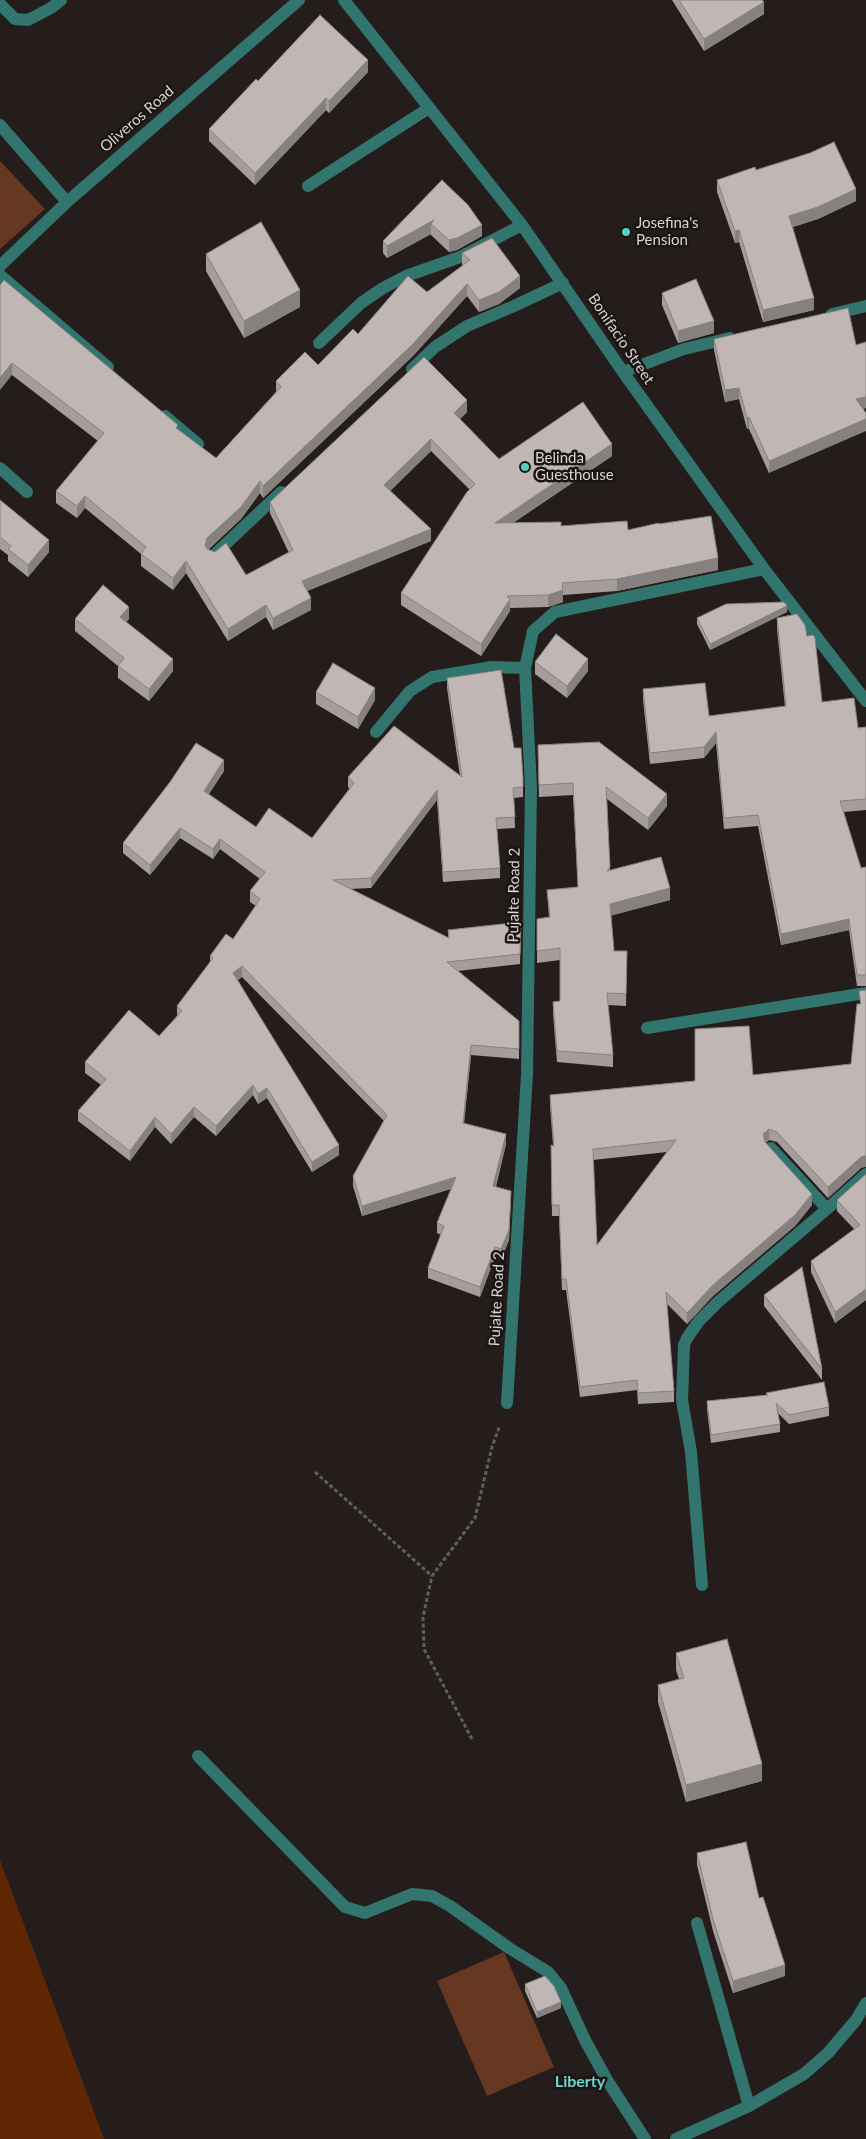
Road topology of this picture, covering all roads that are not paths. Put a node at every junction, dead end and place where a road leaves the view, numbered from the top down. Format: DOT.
graph roads {
  1 [pos="61,0"];
  2 [pos="299,0"];
  3 [pos="344,0"];
  4 [pos="0,4"];
  5 [pos="429,108"];
  6 [pos="0,125"];
  7 [pos="308,186"];
  8 [pos="67,202"];
  9 [pos="522,225"];
  10 [pos="0,266"];
  11 [pos="0,275"];
  12 [pos="563,282"];
  13 [pos="866,306"];
  14 [pos="818,318"];
  15 [pos="741,336"];
  16 [pos="319,343"];
  17 [pos="623,372"];
  18 [pos="117,375"];
  19 [pos="400,380"];
  20 [pos="154,406"];
  21 [pos="198,444"];
  22 [pos="0,468"];
  23 [pos="292,482"];
  24 [pos="28,492"];
  25 [pos="213,556"];
  26 [pos="764,568"];
  27 [pos="525,668"];
  28 [pos="866,701"];
  29 [pos="376,732"];
  30 [pos="866,993"];
  31 [pos="646,1028"];
  32 [pos="771,1148"];
  33 [pos="866,1174"];
  34 [pos="827,1209"];
  35 [pos="507,1403"];
  36 [pos="702,1585"];
  37 [pos="198,1756"];
  38 [pos="697,1923"];
  39 [pos="866,2004"];
  40 [pos="749,2106"];
  41 [pos="645,2139"];
  42 [pos="676,2139"];
  1 -- 4 [label="street"];
  2 -- 8 [label="street, Oliveros Road"];
  3 -- 5 [label="street, Bonifacio Street"];
  5 -- 7 [label="street"];
  5 -- 9 [label="street, Bonifacio Street"];
  6 -- 8 [label="street"];
  8 -- 10 [label="street, Oliveros Road"];
  9 -- 12 [label="street, Bonifacio Street"];
  9 -- 16 [label="street"];
  11 -- 18 [label="street"];
  12 -- 17 [label="street, Bonifacio Street"];
  12 -- 19 [label="street"];
  13 -- 14 [label="street"];
  15 -- 17 [label="street"];
  17 -- 26 [label="street, Bonifacio Street"];
  20 -- 21 [label="street"];
  22 -- 24 [label="street"];
  23 -- 25 [label="street"];
  26 -- 27 [label="street, Pujalte Road 2"];
  26 -- 28 [label="street, Bonifacio Street"];
  27 -- 29 [label="street"];
  27 -- 35 [label="street, Pujalte Road 2"];
  30 -- 31 [label="street"];
  32 -- 34 [label="street"];
  33 -- 34 [label="street"];
  34 -- 36 [label="street"];
  37 -- 41 [label="street"];
  38 -- 40 [label="street"];
  39 -- 40 [label="street"];
  40 -- 42 [label="street"];
}
